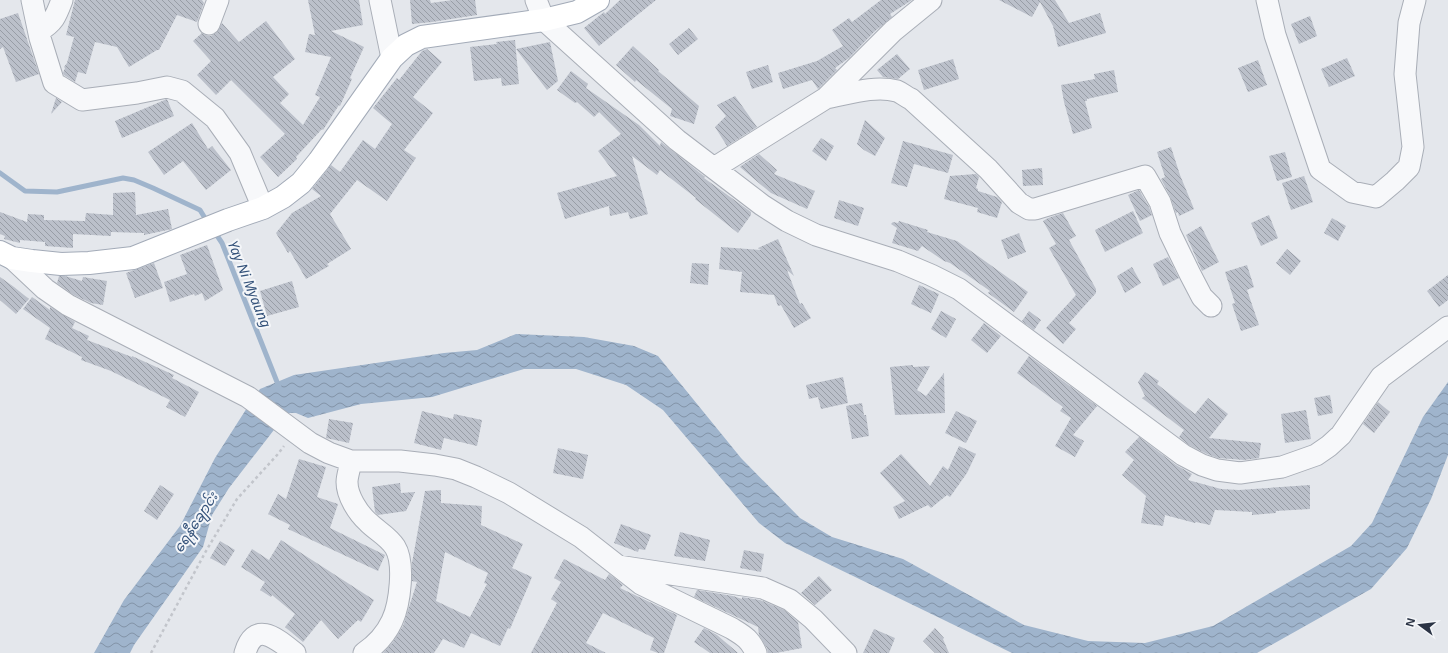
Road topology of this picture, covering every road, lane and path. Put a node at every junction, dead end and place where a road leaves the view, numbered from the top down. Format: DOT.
graph roads {
  1 [pos="32,0"];
  2 [pos="62,0"];
  3 [pos="218,0"];
  4 [pos="380,0"];
  5 [pos="536,0"];
  6 [pos="598,0"];
  7 [pos="931,0"];
  8 [pos="1266,0"];
  9 [pos="1415,0"];
  10 [pos="544,20"];
  11 [pos="209,24"];
  12 [pos="39,31"];
  13 [pos="392,58"];
  14 [pos="826,98"];
  15 [pos="714,168"];
  16 [pos="263,208"];
  17 [pos="6,255"];
  18 [pos="1211,306"];
  19 [pos="1448,327"];
  20 [pos="287,427"];
  21 [pos="351,461"];
  22 [pos="617,566"];
  23 [pos="151,653"];
  24 [pos="245,653"];
  25 [pos="295,653"];
  26 [pos="364,653"];
  27 [pos="756,653"];
  28 [pos="846,653"];
  1 -- 12 [label="street"];
  2 -- 12 [label="street"];
  3 -- 11 [label="street"];
  4 -- 13 [label="street"];
  5 -- 10 [label="street"];
  6 -- 10 [label="main road"];
  7 -- 14 [label="street"];
  8 -- 9 [label="street"];
  10 -- 13 [label="main road"];
  10 -- 15 [label="street"];
  12 -- 16 [label="street"];
  13 -- 16 [label="main road"];
  14 -- 15 [label="street"];
  14 -- 18 [label="street"];
  15 -- 19 [label="street"];
  16 -- 17 [label="main road"];
  17 -- 20 [label="street"];
  20 -- 21 [label="street"];
  20 -- 23 [label="path"];
  21 -- 22 [label="street"];
  21 -- 26 [label="street"];
  22 -- 27 [label="street"];
  22 -- 28 [label="street"];
  24 -- 25 [label="street"];
}
